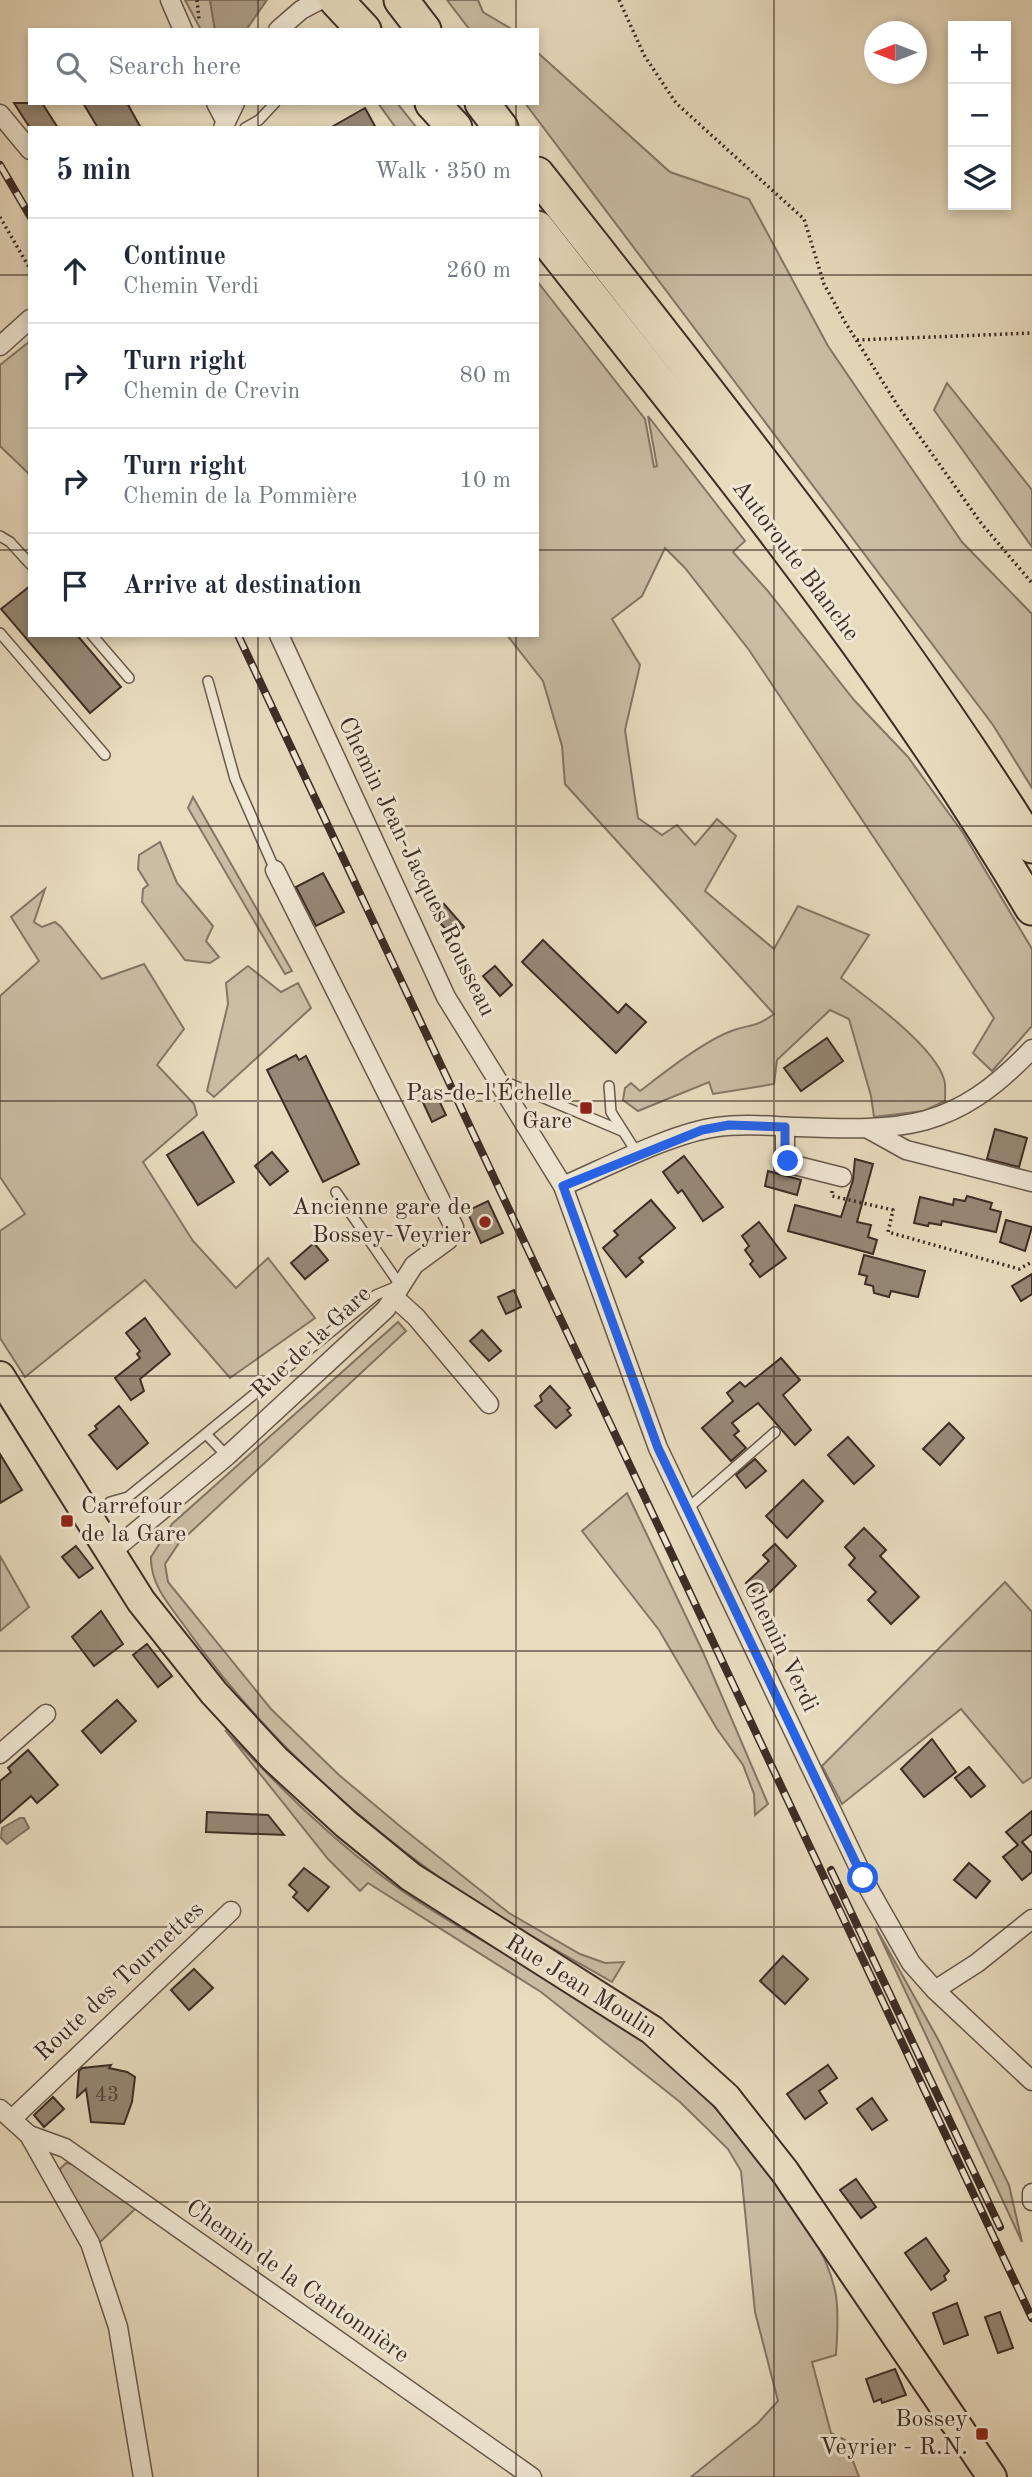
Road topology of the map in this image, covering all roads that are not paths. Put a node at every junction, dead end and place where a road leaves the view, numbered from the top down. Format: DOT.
graph roads {
  1 [pos="170,0"];
  2 [pos="336,0"];
  3 [pos="358,0"];
  4 [pos="401,0"];
  5 [pos="318,1"];
  6 [pos="182,28"];
  7 [pos="280,28"];
  8 [pos="362,28"];
  9 [pos="380,28"];
  10 [pos="422,28"];
  11 [pos="217,105"];
  12 [pos="234,105"];
  13 [pos="273,105"];
  14 [pos="434,105"];
  15 [pos="440,105"];
  16 [pos="484,105"];
  17 [pos="0,114"];
  18 [pos="224,125"];
  19 [pos="248,126"];
  20 [pos="454,126"];
  21 [pos="455,126"];
  22 [pos="499,126"];
  23 [pos="28,148"];
  24 [pos="539,177"];
  25 [pos="539,231"];
  26 [pos="28,321"];
  27 [pos="0,346"];
  28 [pos="0,536"];
  29 [pos="28,562"];
  30 [pos="0,633"];
  31 [pos="94,637"];
  32 [pos="280,637"];
  33 [pos="129,678"];
  34 [pos="208,681"];
  35 [pos="105,755"];
  36 [pos="1032,846"];
  37 [pos="275,870"];
  38 [pos="1032,908"];
  39 [pos="1032,1049"];
  40 [pos="495,1077"];
  41 [pos="609,1086"];
  42 [pos="785,1127"];
  43 [pos="867,1129"];
  44 [pos="622,1131"];
  45 [pos="638,1155"];
  46 [pos="838,1176"];
  47 [pos="1032,1182"];
  48 [pos="563,1186"];
  49 [pos="336,1192"];
  50 [pos="398,1291"];
  51 [pos="0,1376"];
  52 [pos="489,1404"];
  53 [pos="775,1432"];
  54 [pos="206,1434"];
  55 [pos="227,1456"];
  56 [pos="110,1502"];
  57 [pos="687,1509"];
  58 [pos="110,1553"];
  59 [pos="46,1714"];
  60 [pos="0,1754"];
  61 [pos="231,1911"];
  62 [pos="1032,1919"];
  63 [pos="935,1990"];
  64 [pos="1032,2081"];
  65 [pos="6,2113"];
  66 [pos="29,2135"];
  67 [pos="1032,2193"];
  68 [pos="1032,2201"];
  69 [pos="143,2477"];
  70 [pos="532,2477"];
  71 [pos="992,2477"];
  1 -- 6 [label="street"];
  2 -- 8 [label="highway"];
  3 -- 9 [label="highway"];
  4 -- 10 [label="highway"];
  5 -- 7 [label="street"];
  11 -- 18 [label="street"];
  12 -- 18 [label="street"];
  13 -- 19 [label="lane"];
  14 -- 20 [label="highway"];
  15 -- 21 [label="highway"];
  16 -- 22 [label="highway"];
  17 -- 23 [label="street"];
  24 -- 36 [label="highway, Autoroute Blanche"];
  25 -- 38 [label="highway, Autoroute Blanche"];
  26 -- 27 [label="street"];
  28 -- 29 [label="lane"];
  30 -- 35 [label="lane"];
  31 -- 33 [label="lane"];
  32 -- 40 [label="street, Chemin Jean-Jacques Rousseau"];
  34 -- 37 [label="lane"];
  37 -- 50 [label="street, Rue de la Gare"];
  39 -- 43 [label="street"];
  40 -- 44 [label="lane"];
  40 -- 48 [label="street, Chemin Jean-Jacques Rousseau"];
  41 -- 44 [label="lane"];
  42 -- 43 [label="street"];
  42 -- 45 [label="street"];
  42 -- 46 [label="street"];
  43 -- 47 [label="street"];
  44 -- 45 [label="lane"];
  45 -- 48 [label="street"];
  48 -- 57 [label="street, Chemin Verdi"];
  49 -- 50 [label="lane"];
  50 -- 52 [label="street"];
  50 -- 54 [label="lane"];
  50 -- 55 [label="street, Rue de la Gare"];
  51 -- 58 [label="main road, Rue Jean Moulin"];
  53 -- 57 [label="lane"];
  54 -- 55 [label="lane"];
  54 -- 56 [label="lane"];
  55 -- 58 [label="street, Rue de la Gare"];
  57 -- 63 [label="street, Chemin Verdi"];
  58 -- 71 [label="main road, Rue Jean Moulin"];
  59 -- 60 [label="street"];
  61 -- 65 [label="street, Route des Tournettes"];
  62 -- 63 [label="street"];
  63 -- 64 [label="street, Chemin Verdi"];
  65 -- 66 [label="street, Route des Tournettes"];
  66 -- 69 [label="street, Route des Tournettes"];
  66 -- 70 [label="street, Chemin de la Cantonnière"];
  67 -- 68 [label="street"];
}
